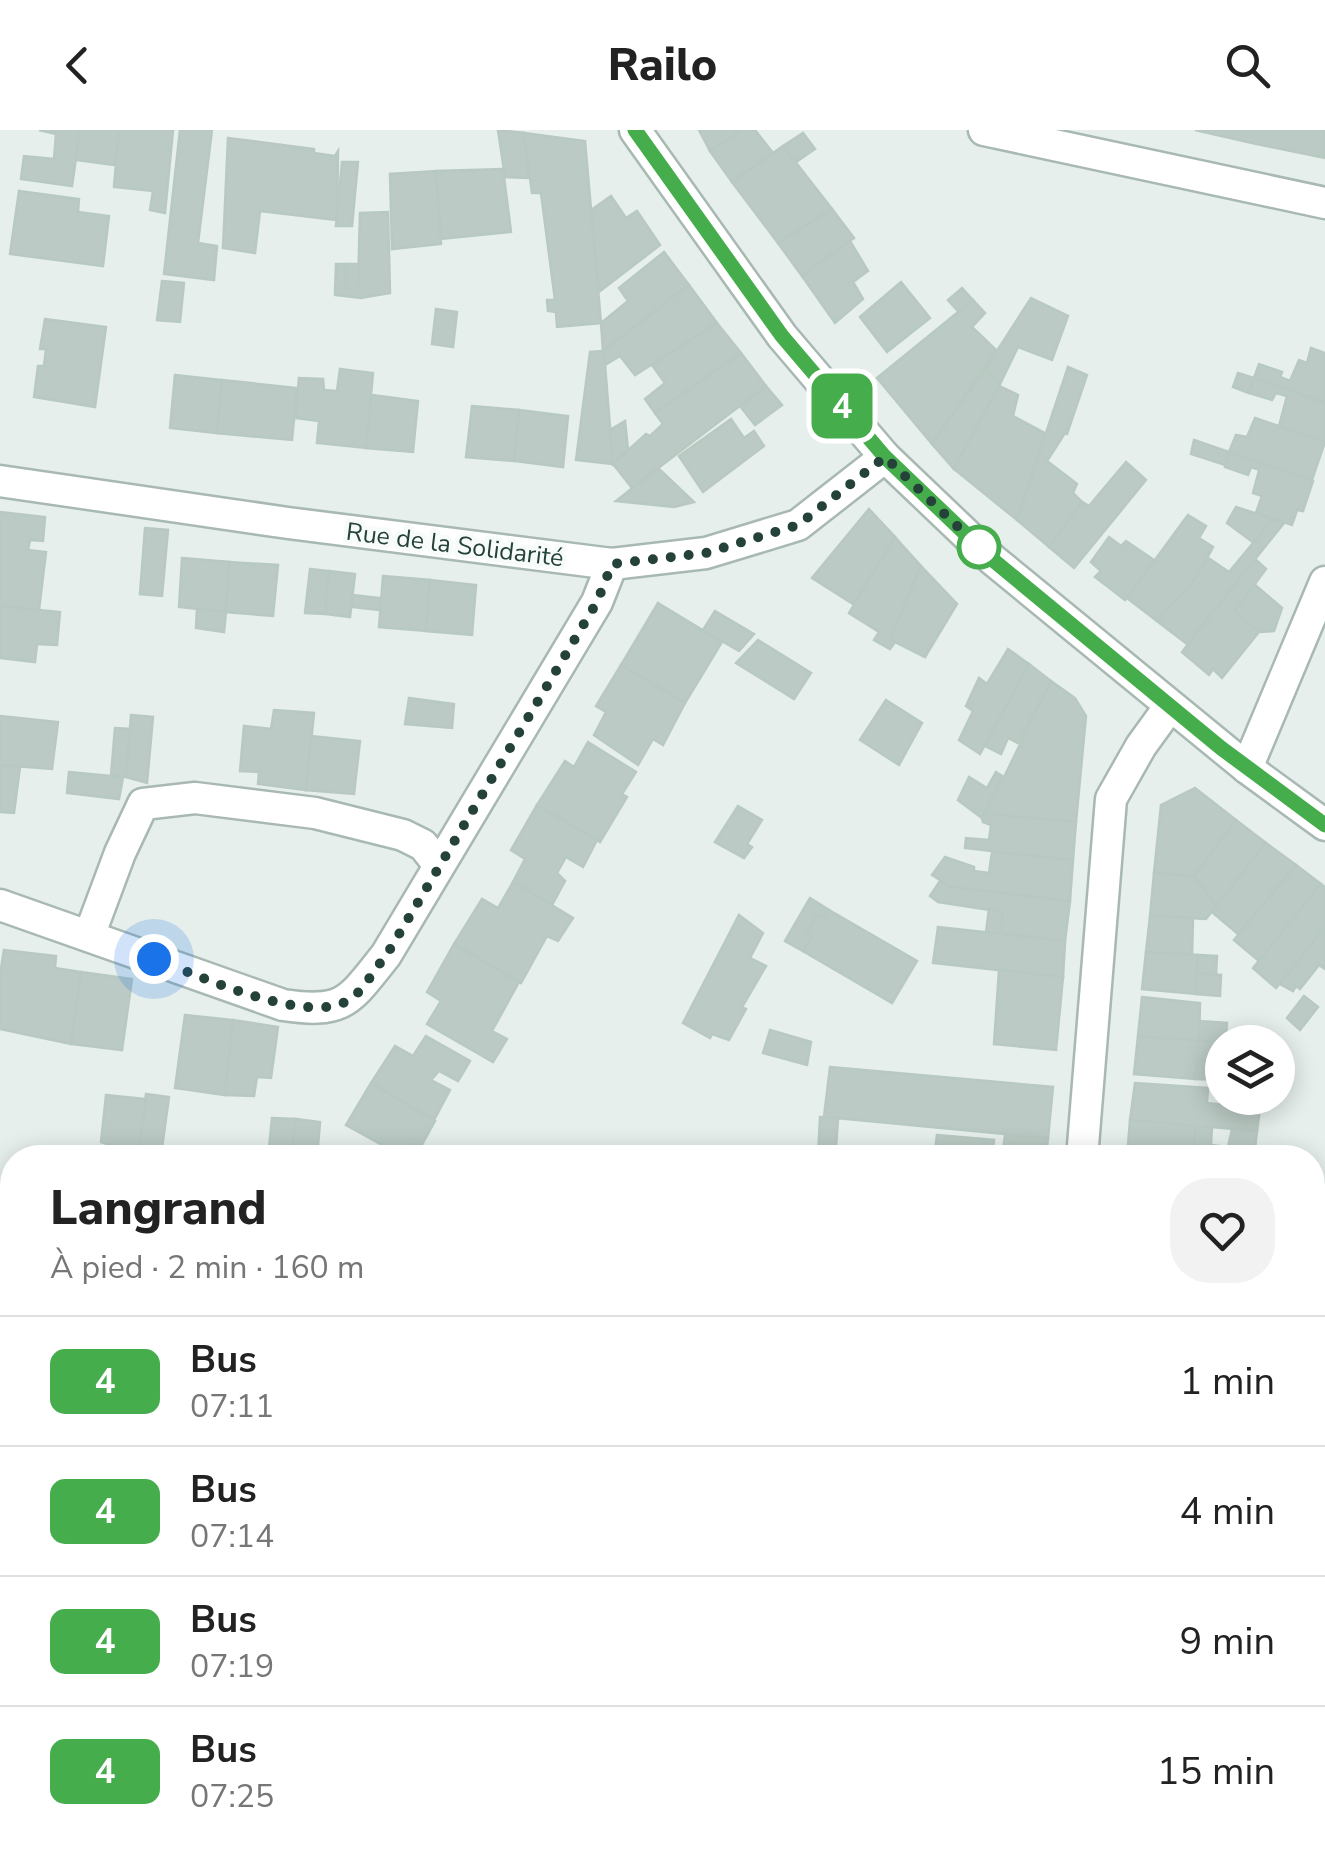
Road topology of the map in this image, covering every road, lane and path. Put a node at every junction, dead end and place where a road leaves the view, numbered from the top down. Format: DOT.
graph roads {
  1 [pos="635,130"];
  2 [pos="984,130"];
  3 [pos="1325,204"];
  4 [pos="885,457"];
  5 [pos="0,481"];
  6 [pos="612,564"];
  7 [pos="1325,582"];
  8 [pos="1170,706"];
  9 [pos="1247,768"];
  10 [pos="1325,825"];
  11 [pos="438,864"];
  12 [pos="0,905"];
  13 [pos="88,936"];
  14 [pos="1083,1145"];
  1 -- 4 [label="street"];
  2 -- 3 [label="street"];
  4 -- 6 [label="street, Rue de la Solidarité"];
  4 -- 8 [label="street"];
  5 -- 6 [label="street, Rue de la Solidarité"];
  6 -- 11 [label="street"];
  7 -- 9 [label="street"];
  8 -- 9 [label="street"];
  8 -- 14 [label="street"];
  9 -- 10 [label="street"];
  11 -- 13 [label="street"];
  11 -- 13 [label="street"];
  12 -- 13 [label="street"];
}
